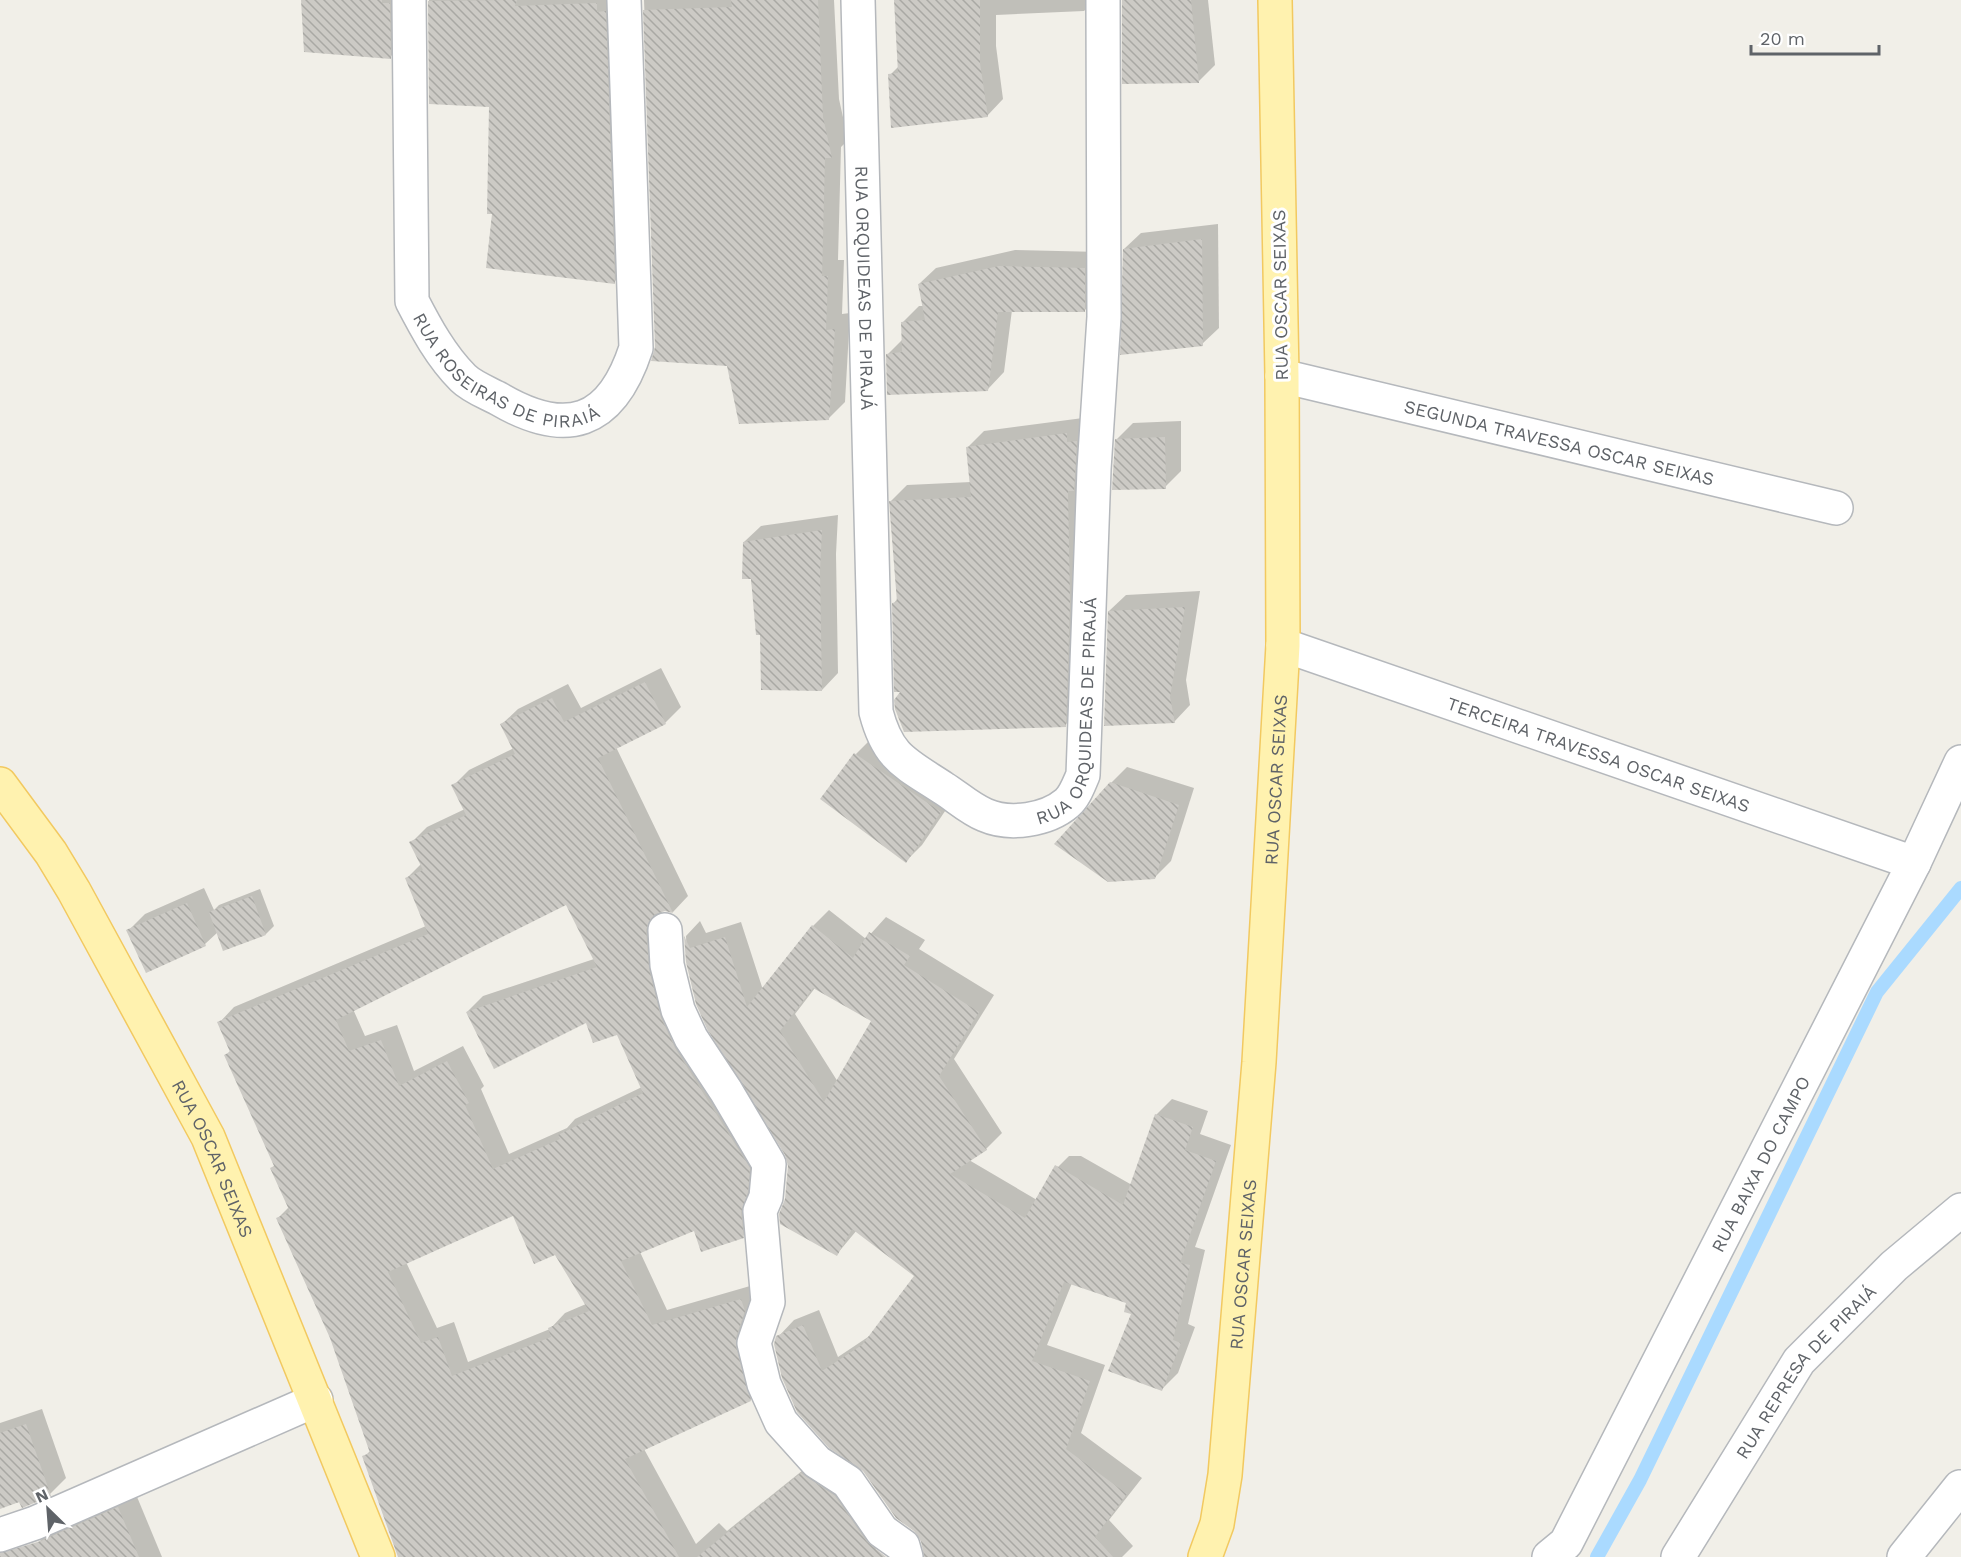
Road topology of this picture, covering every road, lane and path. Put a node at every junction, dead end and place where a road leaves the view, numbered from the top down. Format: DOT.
graph roads {
  1 [pos="409,0"];
  2 [pos="624,0"];
  3 [pos="858,0"];
  4 [pos="1103,0"];
  5 [pos="1275,0"];
  6 [pos="1282,376"];
  7 [pos="1836,508"];
  8 [pos="1283,645"];
  9 [pos="1961,762"];
  10 [pos="0,784"];
  11 [pos="1914,863"];
  12 [pos="665,930"];
  13 [pos="1961,1210"];
  14 [pos="316,1400"];
  15 [pos="1960,1487"];
  16 [pos="0,1535"];
  17 [pos="378,1557"];
  18 [pos="906,1557"];
  19 [pos="1205,1557"];
  20 [pos="1549,1557"];
  21 [pos="1678,1557"];
  22 [pos="1904,1557"];
  1 -- 2 [label="street, RUA ROSEIRAS DE PIRAIÁ"];
  3 -- 4 [label="street, RUA ORQUIDEAS DE PIRAJÁ"];
  5 -- 6 [label="main road, RUA OSCAR SEIXAS"];
  6 -- 7 [label="street, SEGUNDA TRAVESSA OSCAR SEIXAS"];
  6 -- 8 [label="main road, RUA OSCAR SEIXAS"];
  8 -- 11 [label="street, TERCEIRA TRAVESSA OSCAR SEIXAS"];
  8 -- 19 [label="main road, RUA OSCAR SEIXAS"];
  9 -- 11 [label="street, RUA BAIXA DO CAMPO"];
  10 -- 14 [label="main road, RUA OSCAR SEIXAS"];
  11 -- 20 [label="street, RUA BAIXA DO CAMPO"];
  12 -- 18 [label="street"];
  13 -- 21 [label="street, RUA REPRESA DE PIRAIÁ"];
  14 -- 16 [label="street"];
  14 -- 17 [label="main road, RUA OSCAR SEIXAS"];
  15 -- 22 [label="street"];
}
